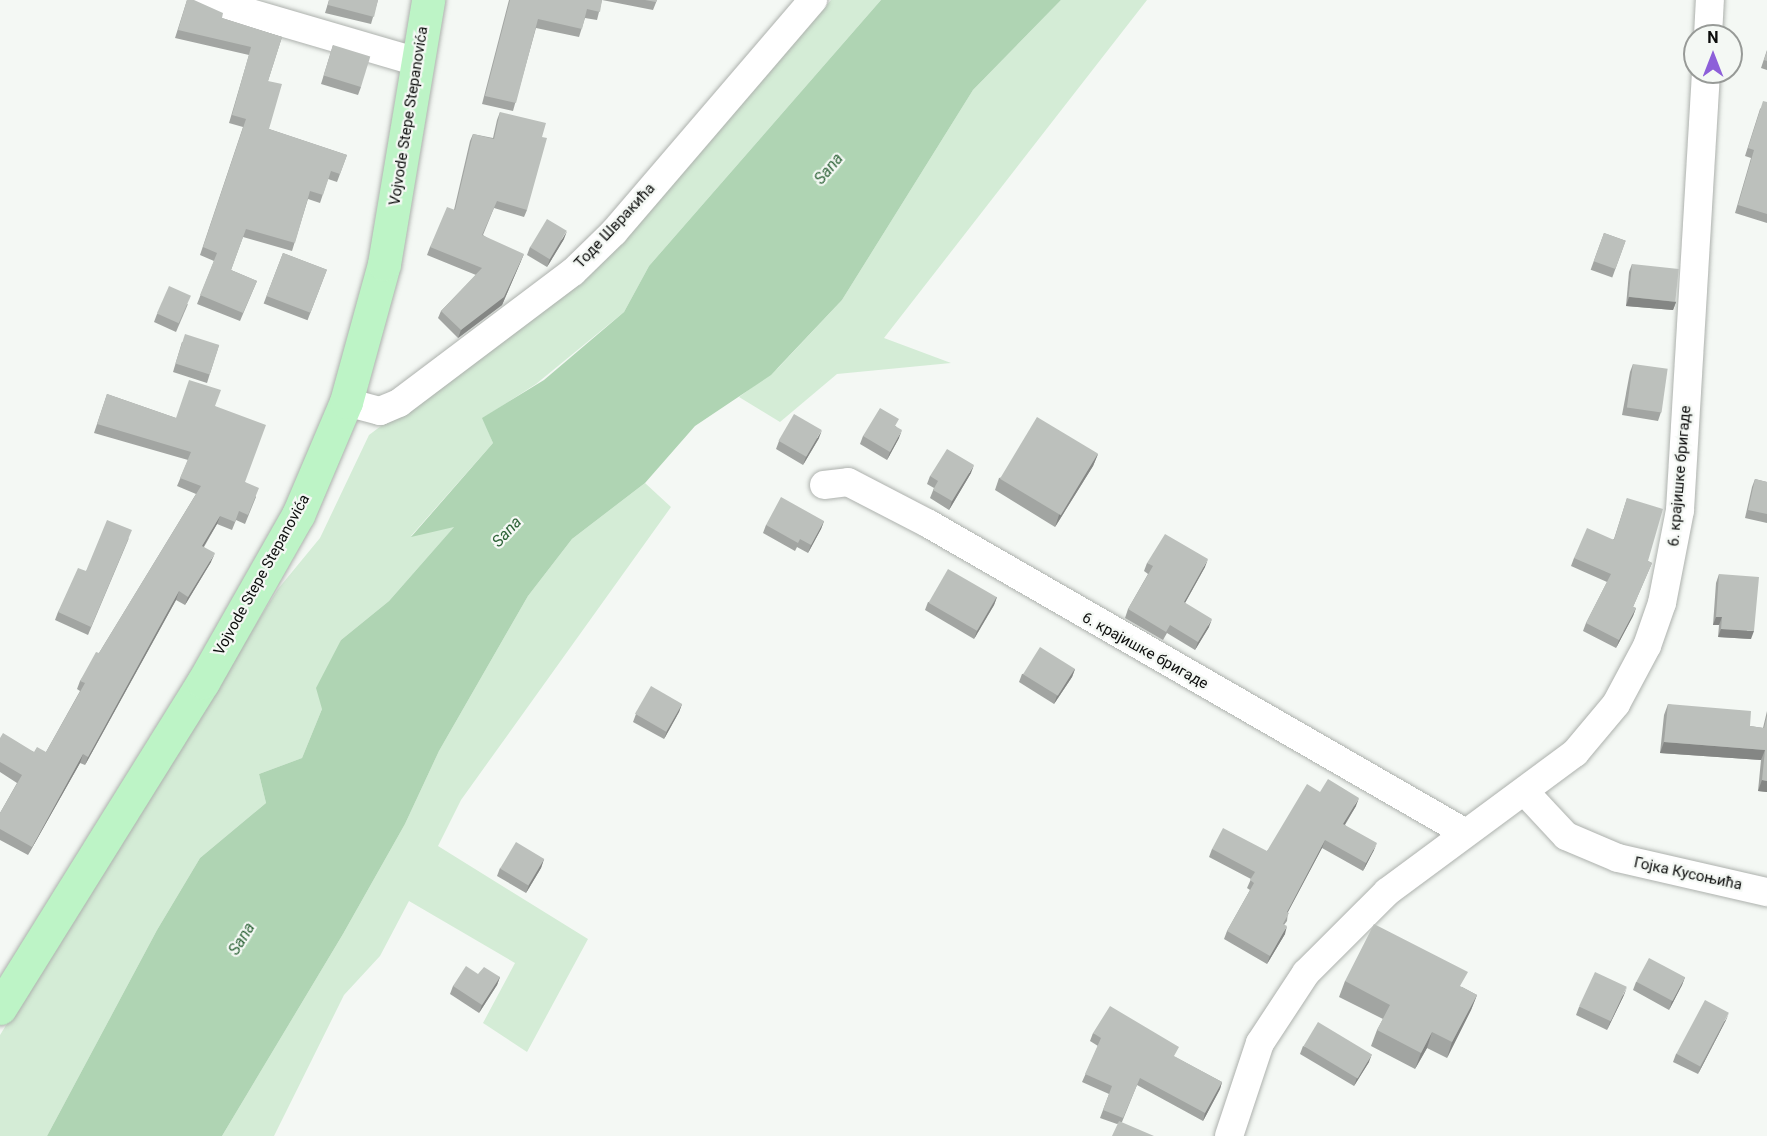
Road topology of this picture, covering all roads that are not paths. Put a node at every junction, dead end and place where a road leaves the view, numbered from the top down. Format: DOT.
graph roads {
  1 [pos="206,0"];
  2 [pos="428,0"];
  3 [pos="813,0"];
  4 [pos="1710,0"];
  5 [pos="1709,24"];
  6 [pos="418,62"];
  7 [pos="1705,84"];
  8 [pos="346,402"];
  9 [pos="824,485"];
  10 [pos="1525,792"];
  11 [pos="1464,832"];
  12 [pos="1767,892"];
  13 [pos="0,1008"];
  14 [pos="1233,1134"];
  1 -- 6 [label="street"];
  2 -- 6 [label="main road, Vojvode Stepe Stepanovića"];
  3 -- 8 [label="street, Тоде Швракића"];
  4 -- 5 [label="street"];
  6 -- 8 [label="main road, Vojvode Stepe Stepanovića"];
  7 -- 10 [label="street, 6. крајишке бригаде"];
  8 -- 13 [label="main road, Vojvode Stepe Stepanovića"];
  9 -- 11 [label="street, 6. крајишке бригаде"];
  10 -- 11 [label="street, 6. крајишке бригаде"];
  10 -- 12 [label="street, Гојка Кусоњића"];
  11 -- 14 [label="street, 6. крајишке бригаде"];
}
